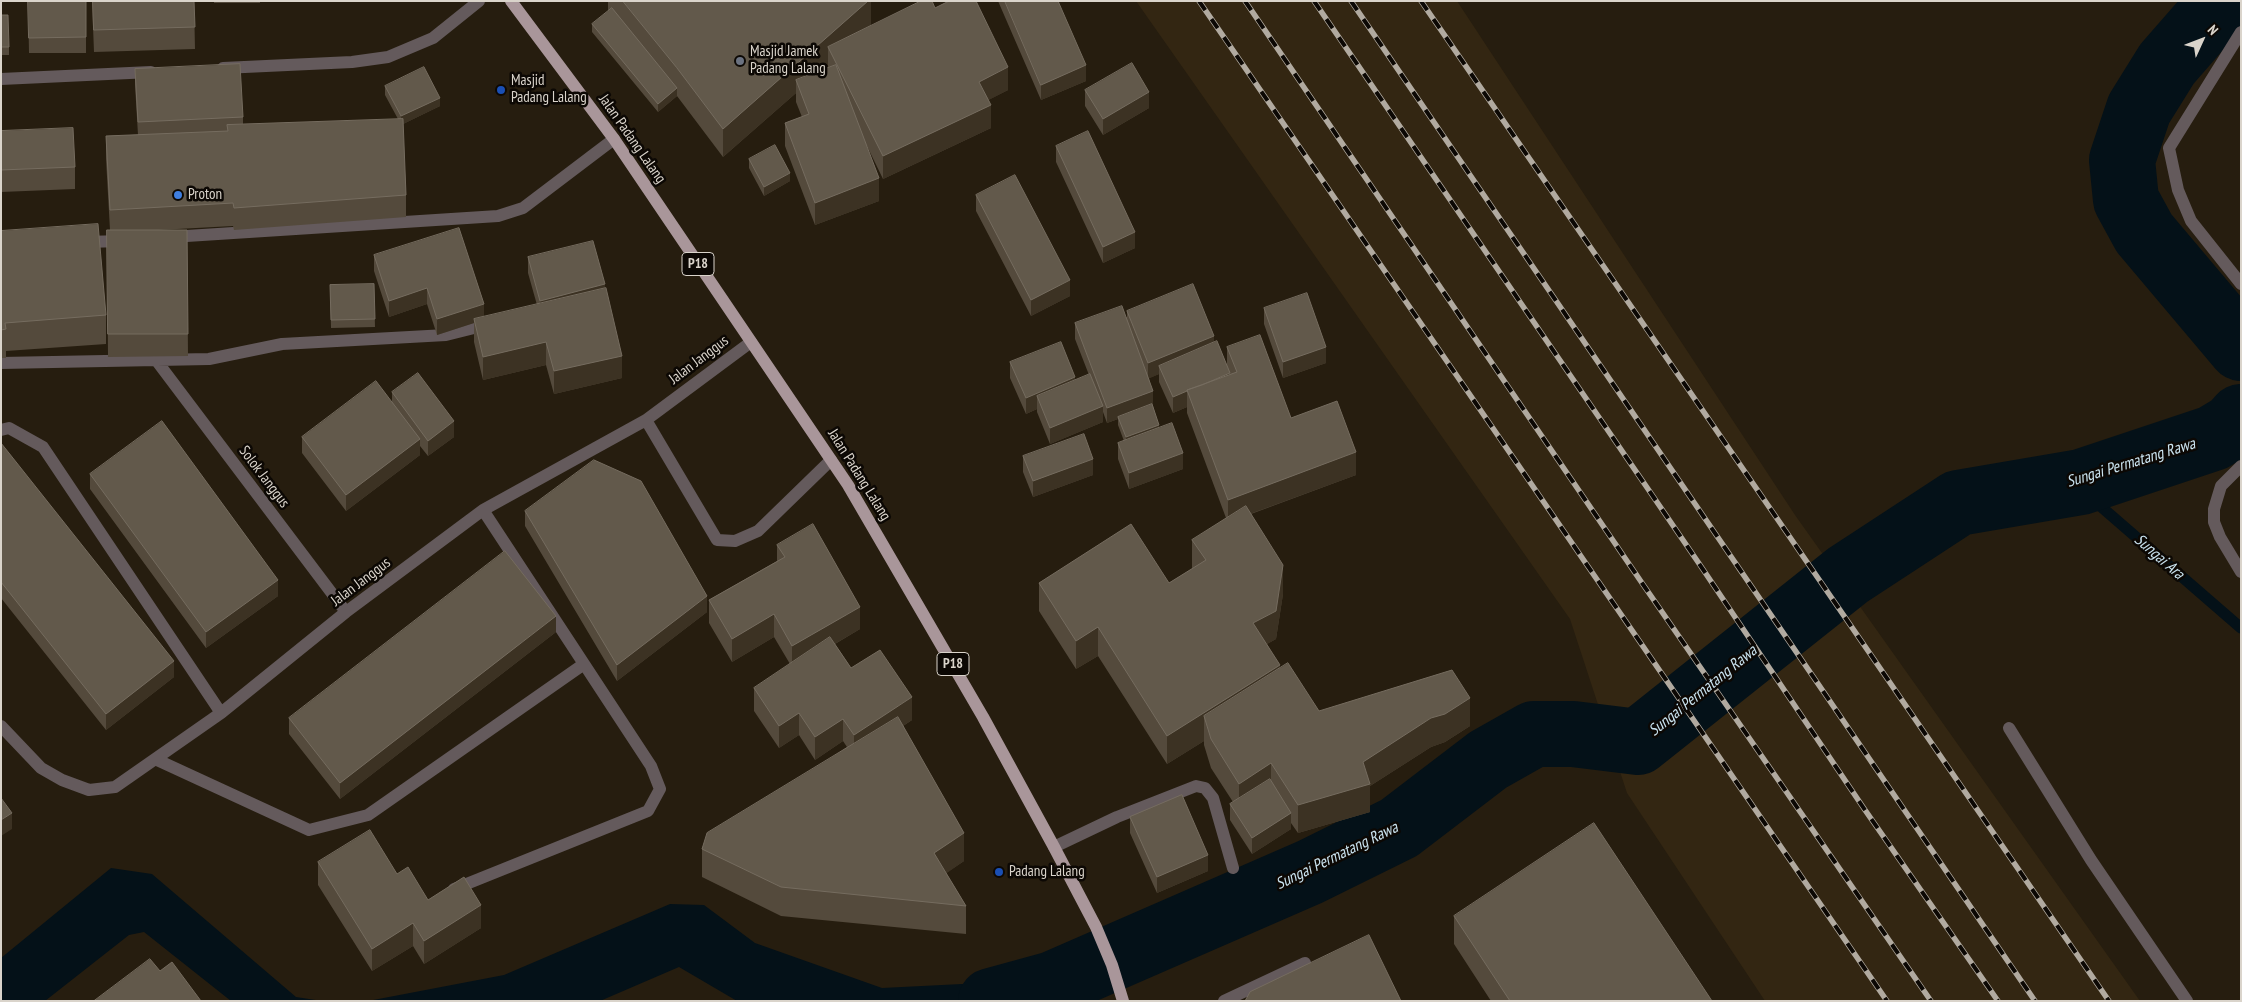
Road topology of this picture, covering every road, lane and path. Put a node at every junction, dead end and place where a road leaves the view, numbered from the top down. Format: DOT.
graph roads {
  1 [pos="479,1"];
  2 [pos="510,1"];
  3 [pos="2241,32"];
  4 [pos="206,69"];
  5 [pos="167,71"];
  6 [pos="1,79"];
  7 [pos="614,139"];
  8 [pos="160,238"];
  9 [pos="140,240"];
  10 [pos="71,242"];
  11 [pos="2241,284"];
  12 [pos="501,321"];
  13 [pos="751,342"];
  14 [pos="156,360"];
  15 [pos="1,363"];
  16 [pos="646,420"];
  17 [pos="1,430"];
  18 [pos="831,460"];
  19 [pos="2241,466"];
  20 [pos="483,510"];
  21 [pos="2241,572"];
  22 [pos="346,612"];
  23 [pos="584,664"];
  24 [pos="221,713"];
  25 [pos="1,726"];
  26 [pos="2009,728"];
  27 [pos="155,759"];
  28 [pos="1054,847"];
  29 [pos="1232,868"];
  30 [pos="438,896"];
  31 [pos="1305,963"];
  32 [pos="1122,997"];
  33 [pos="1224,1001"];
  34 [pos="2187,1001"];
  1 -- 4 [label="street"];
  2 -- 7 [label="main road, Jalan Padang Lalang / P18"];
  3 -- 11 [label="street"];
  5 -- 6 [label="street"];
  7 -- 8 [label="street"];
  7 -- 13 [label="main road, Jalan Padang Lalang / P18"];
  9 -- 10 [label="street"];
  12 -- 14 [label="street"];
  13 -- 16 [label="street, Jalan Janggus"];
  13 -- 18 [label="main road, Jalan Padang Lalang / P18"];
  14 -- 15 [label="street"];
  14 -- 22 [label="street, Solok Janggus"];
  16 -- 18 [label="street"];
  16 -- 20 [label="street, Jalan Janggus"];
  17 -- 24 [label="street"];
  18 -- 28 [label="main road, Jalan Padang Lalang / P18"];
  19 -- 21 [label="street"];
  20 -- 22 [label="street, Jalan Janggus"];
  20 -- 23 [label="street"];
  22 -- 24 [label="street, Jalan Janggus"];
  23 -- 27 [label="street"];
  23 -- 30 [label="street"];
  24 -- 27 [label="street, Jalan Janggus"];
  25 -- 27 [label="street, Jalan Janggus"];
  26 -- 34 [label="street"];
  28 -- 29 [label="street"];
  28 -- 32 [label="main road, Jalan Padang Lalang / P18"];
  31 -- 33 [label="street"];
}
